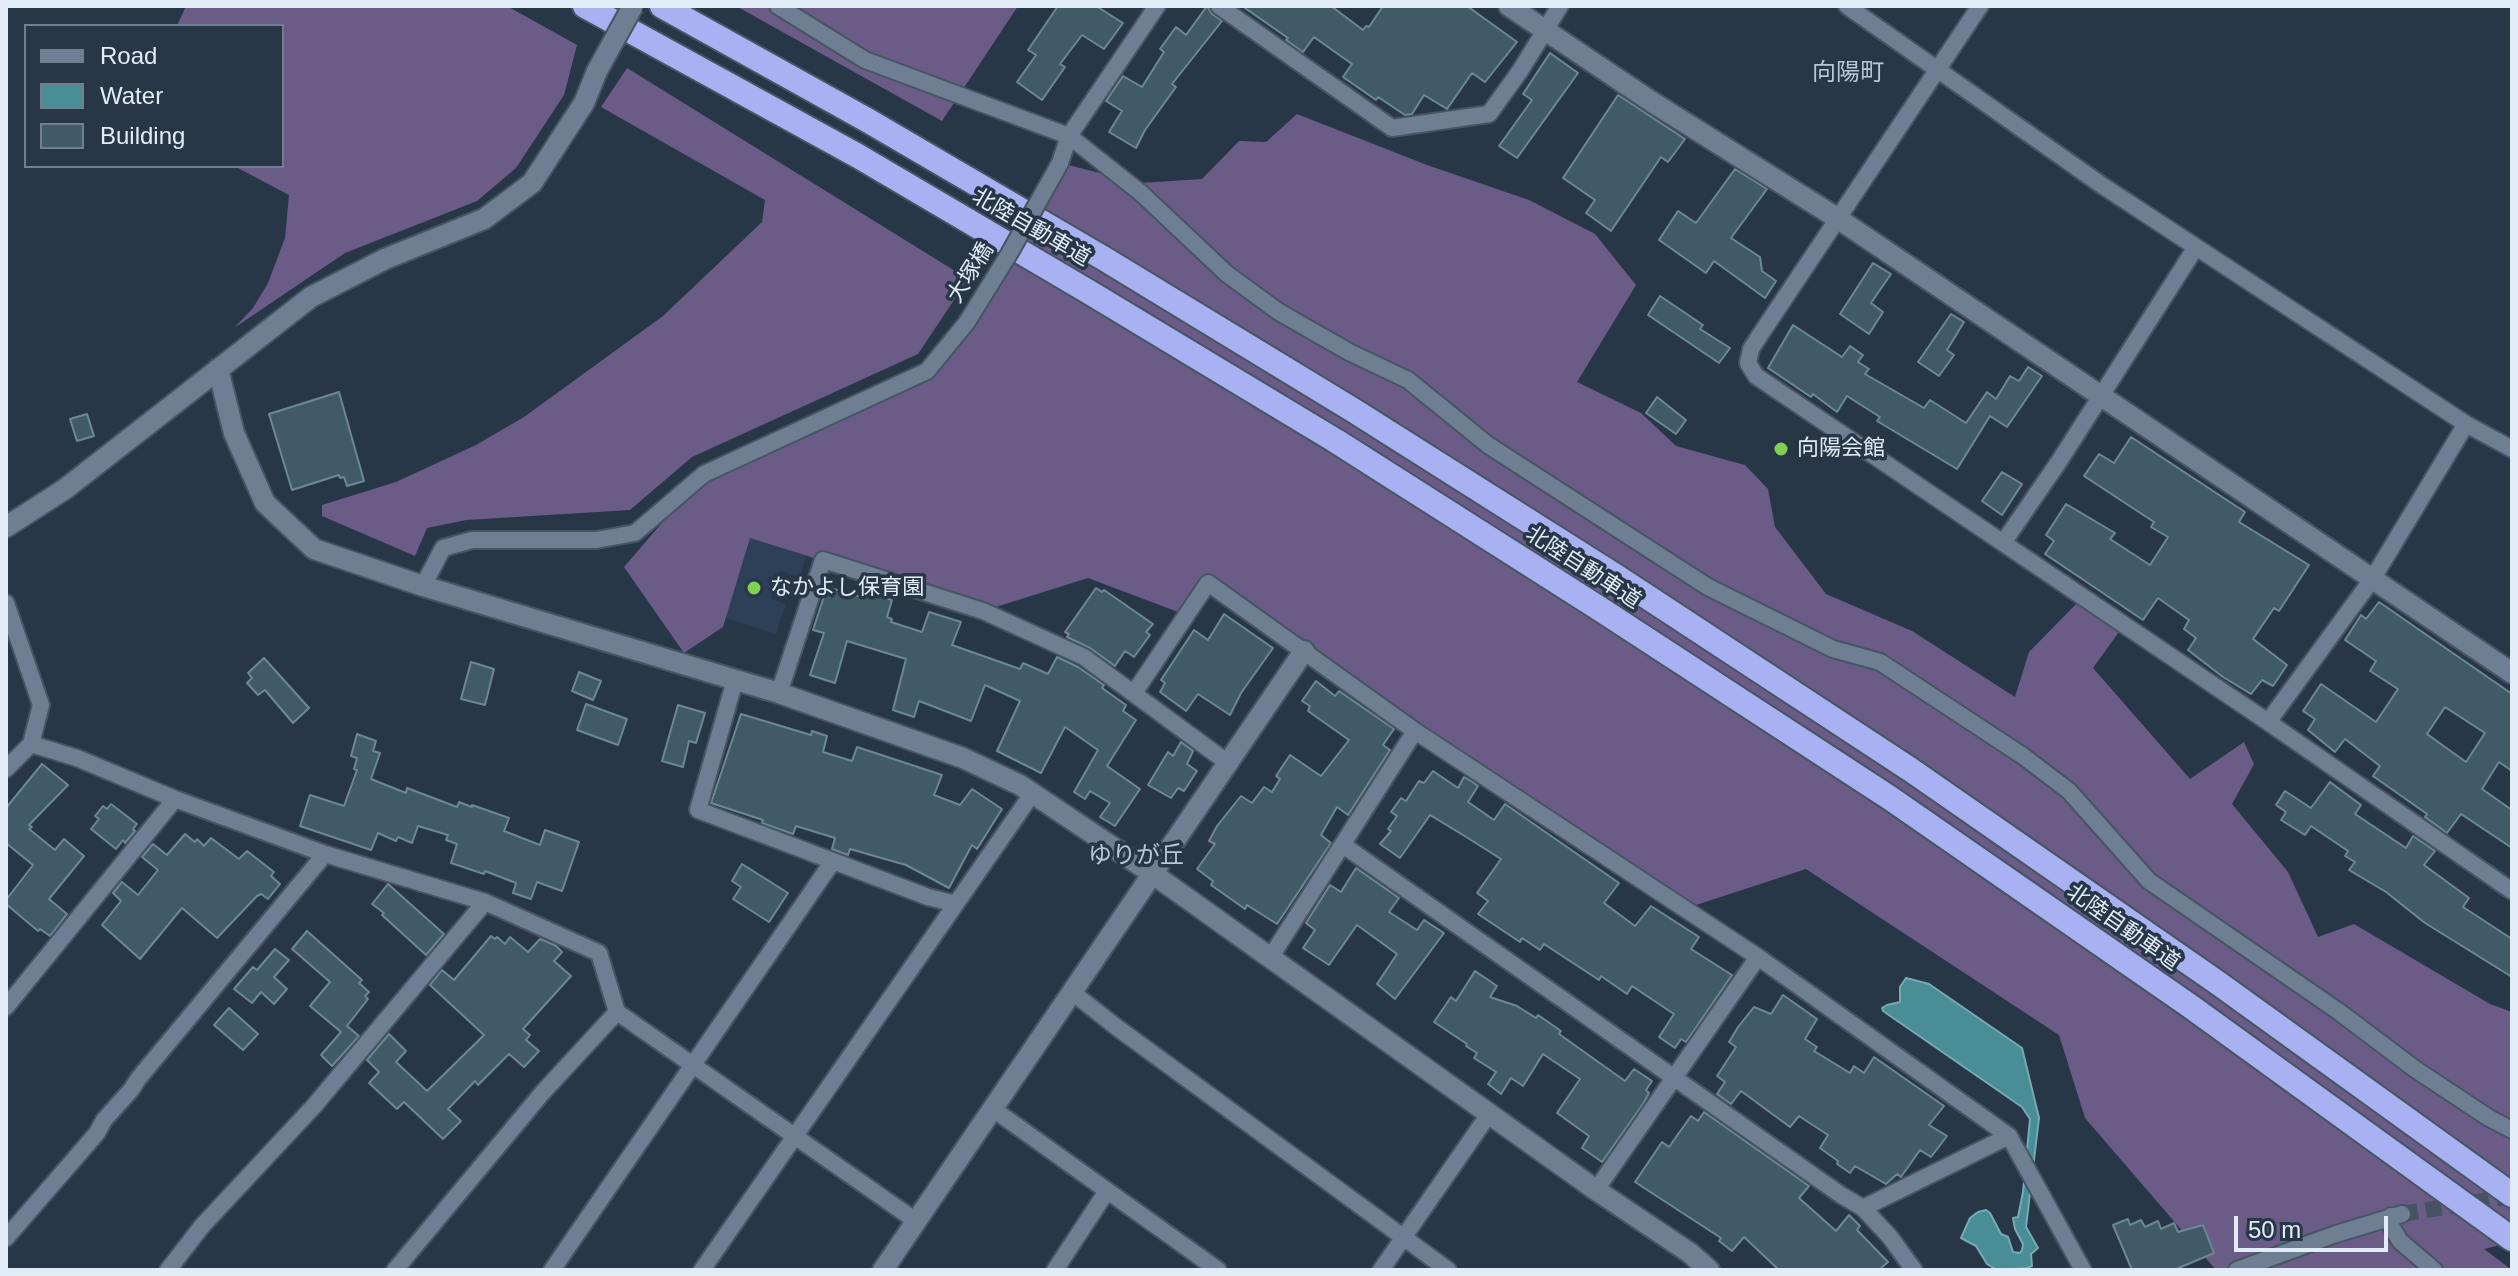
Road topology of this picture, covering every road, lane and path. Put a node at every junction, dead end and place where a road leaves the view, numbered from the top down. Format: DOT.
graph roads {
  1 [pos="585,6"];
  2 [pos="633,6"];
  3 [pos="662,6"];
  4 [pos="778,6"];
  5 [pos="1157,6"];
  6 [pos="1219,6"];
  7 [pos="1509,6"];
  8 [pos="1560,6"];
  9 [pos="1847,6"];
  10 [pos="1980,6"];
  11 [pos="1544,30"];
  12 [pos="1939,69"];
  13 [pos="1069,136"];
  14 [pos="1837,218"];
  15 [pos="2196,247"];
  16 [pos="218,369"];
  17 [pos="2099,397"];
  18 [pos="2466,424"];
  19 [pos="2512,449"];
  20 [pos="6,527"];
  21 [pos="2003,543"];
  22 [pos="2373,578"];
  23 [pos="423,586"];
  24 [pos="6,603"];
  25 [pos="1304,651"];
  26 [pos="2512,673"];
  27 [pos="735,680"];
  28 [pos="779,693"];
  29 [pos="1134,693"];
  30 [pos="2268,722"];
  31 [pos="1415,731"];
  32 [pos="31,744"];
  33 [pos="1228,763"];
  34 [pos="6,769"];
  35 [pos="1032,794"];
  36 [pos="175,799"];
  37 [pos="1343,845"];
  38 [pos="325,854"];
  39 [pos="833,861"];
  40 [pos="1153,874"];
  41 [pos="2512,891"];
  42 [pos="485,902"];
  43 [pos="956,904"];
  44 [pos="1758,957"];
  45 [pos="1270,958"];
  46 [pos="1072,992"];
  47 [pos="6,1007"];
  48 [pos="617,1012"];
  49 [pos="692,1066"];
  50 [pos="1675,1078"];
  51 [pos="993,1109"];
  52 [pos="1489,1114"];
  53 [pos="2512,1130"];
  54 [pos="795,1135"];
  55 [pos="2009,1136"];
  56 [pos="1596,1190"];
  57 [pos="1107,1191"];
  58 [pos="2512,1195"];
  59 [pos="1863,1208"];
  60 [pos="916,1221"];
  61 [pos="1404,1237"];
  62 [pos="6,1238"];
  63 [pos="2512,1239"];
  64 [pos="168,1270"];
  65 [pos="395,1270"];
  66 [pos="552,1270"];
  67 [pos="702,1270"];
  68 [pos="883,1270"];
  69 [pos="1055,1270"];
  70 [pos="1218,1270"];
  71 [pos="1381,1270"];
  72 [pos="1448,1270"];
  73 [pos="1709,1270"];
  74 [pos="1914,1270"];
  75 [pos="2083,1270"];
  76 [pos="2237,1270"];
  77 [pos="2434,1270"];
  1 -- 63 [label="highway, 北陸自動車道"];
  2 -- 16 [label="street, bridge"];
  3 -- 58 [label="highway, 北陸自動車道"];
  4 -- 13 [label="street"];
  5 -- 13 [label="street, 大塚橋"];
  6 -- 11 [label="street"];
  7 -- 11 [label="street"];
  8 -- 11 [label="street"];
  9 -- 12 [label="street"];
  10 -- 12 [label="street"];
  11 -- 14 [label="street"];
  12 -- 14 [label="street"];
  12 -- 15 [label="street"];
  13 -- 23 [label="street, 大塚橋, bridge"];
  13 -- 53 [label="street"];
  14 -- 17 [label="street"];
  14 -- 21 [label="street"];
  15 -- 17 [label="street"];
  15 -- 18 [label="street"];
  16 -- 20 [label="street"];
  16 -- 23 [label="street"];
  17 -- 21 [label="street"];
  17 -- 22 [label="street"];
  18 -- 19 [label="street"];
  18 -- 22 [label="street"];
  21 -- 30 [label="street"];
  22 -- 26 [label="street"];
  22 -- 30 [label="street"];
  23 -- 27 [label="street"];
  24 -- 32 [label="street"];
  25 -- 29 [label="street"];
  25 -- 31 [label="street"];
  25 -- 33 [label="street"];
  27 -- 28 [label="street"];
  27 -- 39 [label="street"];
  28 -- 29 [label="street"];
  28 -- 35 [label="street"];
  29 -- 33 [label="street"];
  30 -- 41 [label="street"];
  31 -- 37 [label="street"];
  31 -- 44 [label="street"];
  32 -- 34 [label="street"];
  32 -- 36 [label="street"];
  33 -- 40 [label="street"];
  35 -- 40 [label="street"];
  35 -- 43 [label="street"];
  36 -- 38 [label="street"];
  36 -- 47 [label="street"];
  37 -- 45 [label="street"];
  37 -- 50 [label="street"];
  38 -- 42 [label="street"];
  38 -- 62 [label="street"];
  39 -- 43 [label="street"];
  39 -- 49 [label="street"];
  40 -- 45 [label="street"];
  40 -- 46 [label="street"];
  42 -- 48 [label="street"];
  42 -- 64 [label="street"];
  43 -- 54 [label="street"];
  44 -- 50 [label="street"];
  44 -- 55 [label="street"];
  45 -- 52 [label="street"];
  46 -- 51 [label="street"];
  46 -- 61 [label="street"];
  48 -- 49 [label="street"];
  48 -- 65 [label="street"];
  49 -- 54 [label="street"];
  49 -- 66 [label="street"];
  50 -- 56 [label="street"];
  50 -- 59 [label="street"];
  51 -- 57 [label="street"];
  51 -- 60 [label="street"];
  52 -- 56 [label="street"];
  52 -- 61 [label="street"];
  54 -- 60 [label="street"];
  54 -- 67 [label="street"];
  55 -- 59 [label="street"];
  55 -- 75 [label="street"];
  56 -- 73 [label="street"];
  57 -- 69 [label="street"];
  57 -- 70 [label="street"];
  59 -- 74 [label="street"];
  60 -- 68 [label="street"];
  61 -- 71 [label="street"];
  61 -- 72 [label="street"];
  76 -- 77 [label="street"];
}
